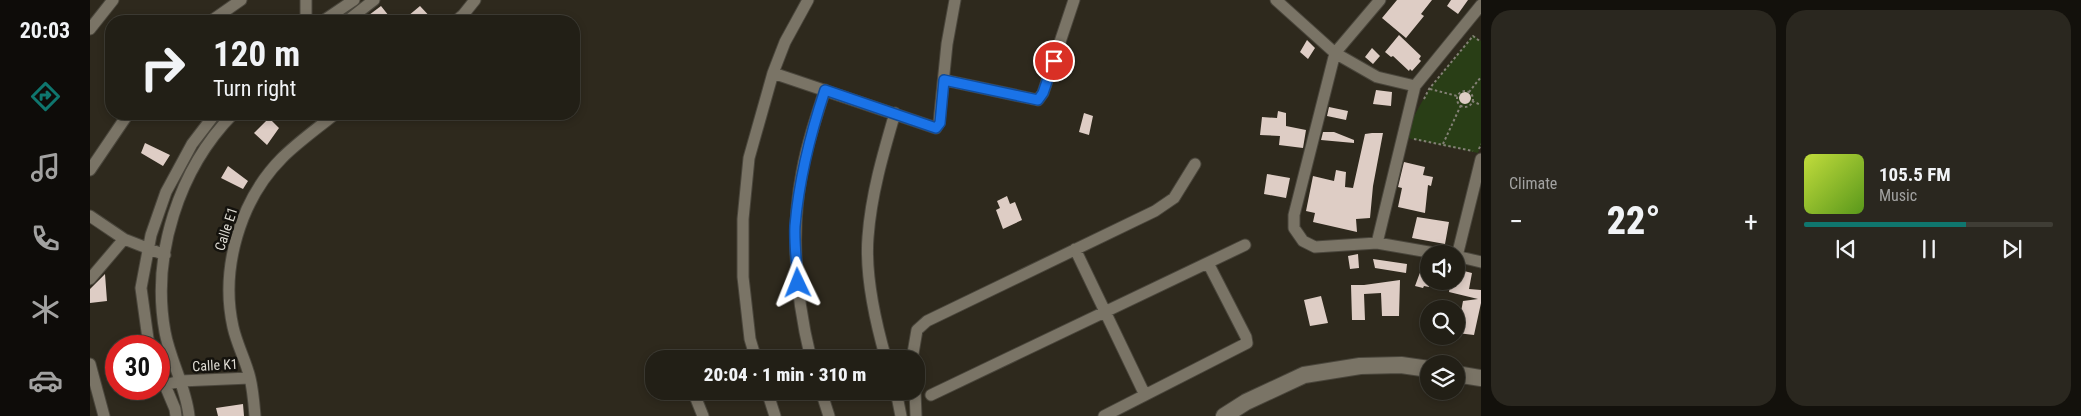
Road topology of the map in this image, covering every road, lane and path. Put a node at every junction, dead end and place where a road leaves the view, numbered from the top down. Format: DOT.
graph roads {
  1 [pos="114,0"];
  2 [pos="241,0"];
  3 [pos="306,0"];
  4 [pos="354,0"];
  5 [pos="374,0"];
  6 [pos="475,0"];
  7 [pos="808,0"];
  8 [pos="955,0"];
  9 [pos="1074,0"];
  10 [pos="1276,0"];
  11 [pos="1380,0"];
  12 [pos="1481,5"];
  13 [pos="220,15"];
  14 [pos="306,15"];
  15 [pos="332,15"];
  16 [pos="355,15"];
  17 [pos="461,15"];
  18 [pos="90,29"];
  19 [pos="1481,42"];
  20 [pos="1335,53"];
  21 [pos="773,73"];
  22 [pos="1481,77"];
  23 [pos="944,80"];
  24 [pos="1414,86"];
  25 [pos="1429,89"];
  26 [pos="825,90"];
  27 [pos="1469,92"];
  28 [pos="1457,96"];
  29 [pos="1472,101"];
  30 [pos="1422,104"];
  31 [pos="1461,105"];
  32 [pos="1481,105"];
  33 [pos="895,113"];
  34 [pos="124,120"];
  35 [pos="210,120"];
  36 [pos="228,120"];
  37 [pos="328,120"];
  38 [pos="1407,138"];
  39 [pos="1481,144"];
  40 [pos="1442,145"];
  41 [pos="1481,159"];
  42 [pos="1195,164"];
  43 [pos="90,170"];
  44 [pos="90,216"];
  45 [pos="124,239"];
  46 [pos="1377,243"];
  47 [pos="1245,245"];
  48 [pos="1459,245"];
  49 [pos="148,248"];
  50 [pos="1074,249"];
  51 [pos="1420,251"];
  52 [pos="165,255"];
  53 [pos="1465,258"];
  54 [pos="1481,262"];
  55 [pos="1208,263"];
  56 [pos="90,279"];
  57 [pos="1106,312"];
  58 [pos="147,335"];
  59 [pos="753,350"];
  60 [pos="809,350"];
  61 [pos="884,350"];
  62 [pos="914,350"];
  63 [pos="90,364"];
  64 [pos="1420,368"];
  65 [pos="1465,375"];
  66 [pos="250,378"];
  67 [pos="1481,378"];
  68 [pos="180,382"];
  69 [pos="170,385"];
  70 [pos="931,395"];
  71 [pos="1146,395"];
  72 [pos="170,398"];
  73 [pos="697,400"];
  74 [pos="769,400"];
  75 [pos="824,400"];
  76 [pos="898,400"];
  77 [pos="915,400"];
  78 [pos="104,416"];
  79 [pos="176,416"];
  80 [pos="190,416"];
  81 [pos="255,416"];
  82 [pos="703,416"];
  83 [pos="775,416"];
  84 [pos="829,416"];
  85 [pos="901,416"];
  86 [pos="916,416"];
  87 [pos="1104,416"];
  88 [pos="1224,416"];
  1 -- 18 [label="street"];
  2 -- 13 [label="street"];
  3 -- 14 [label="street"];
  4 -- 15 [label="street"];
  5 -- 16 [label="street"];
  6 -- 17 [label="street"];
  7 -- 21 [label="street"];
  8 -- 23 [label="street"];
  9 -- 23 [label="street"];
  10 -- 20 [label="street"];
  11 -- 20 [label="street"];
  12 -- 24 [label="street"];
  19 -- 25 [label="path"];
  20 -- 24 [label="street"];
  20 -- 46 [label="street"];
  21 -- 26 [label="street"];
  21 -- 59 [label="street"];
  22 -- 27 [label="path"];
  23 -- 33 [label="street"];
  24 -- 46 [label="street"];
  25 -- 28 [label="path"];
  25 -- 30 [label="path"];
  26 -- 33 [label="street"];
  26 -- 60 [label="street"];
  27 -- 28 [label="path"];
  27 -- 29 [label="path"];
  28 -- 31 [label="path"];
  29 -- 31 [label="path"];
  29 -- 32 [label="path"];
  31 -- 40 [label="path"];
  33 -- 61 [label="street"];
  34 -- 43 [label="street"];
  35 -- 49 [label="street"];
  36 -- 52 [label="street"];
  37 -- 66 [label="street, Calle E1"];
  38 -- 40 [label="path"];
  39 -- 40 [label="path"];
  41 -- 48 [label="street"];
  42 -- 50 [label="street"];
  44 -- 45 [label="street"];
  45 -- 49 [label="street"];
  45 -- 56 [label="street"];
  46 -- 51 [label="street"];
  47 -- 55 [label="street"];
  49 -- 52 [label="street"];
  49 -- 58 [label="street"];
  50 -- 57 [label="street"];
  50 -- 62 [label="street"];
  52 -- 68 [label="street"];
  53 -- 54 [label="street"];
  55 -- 57 [label="street"];
  55 -- 71 [label="street"];
  57 -- 70 [label="street"];
  57 -- 71 [label="street"];
  63 -- 78 [label="street"];
  64 -- 88 [label="main road"];
  65 -- 67 [label="main road"];
  66 -- 68 [label="street, Calle K1"];
  66 -- 81 [label="street, Calle E1"];
  68 -- 69 [label="street, Calle K1"];
  68 -- 80 [label="street"];
  71 -- 87 [label="street"];
  72 -- 79 [label="street"];
  73 -- 82 [label="street"];
  74 -- 83 [label="street"];
  75 -- 84 [label="street"];
  76 -- 85 [label="street"];
  77 -- 86 [label="street"];
}
